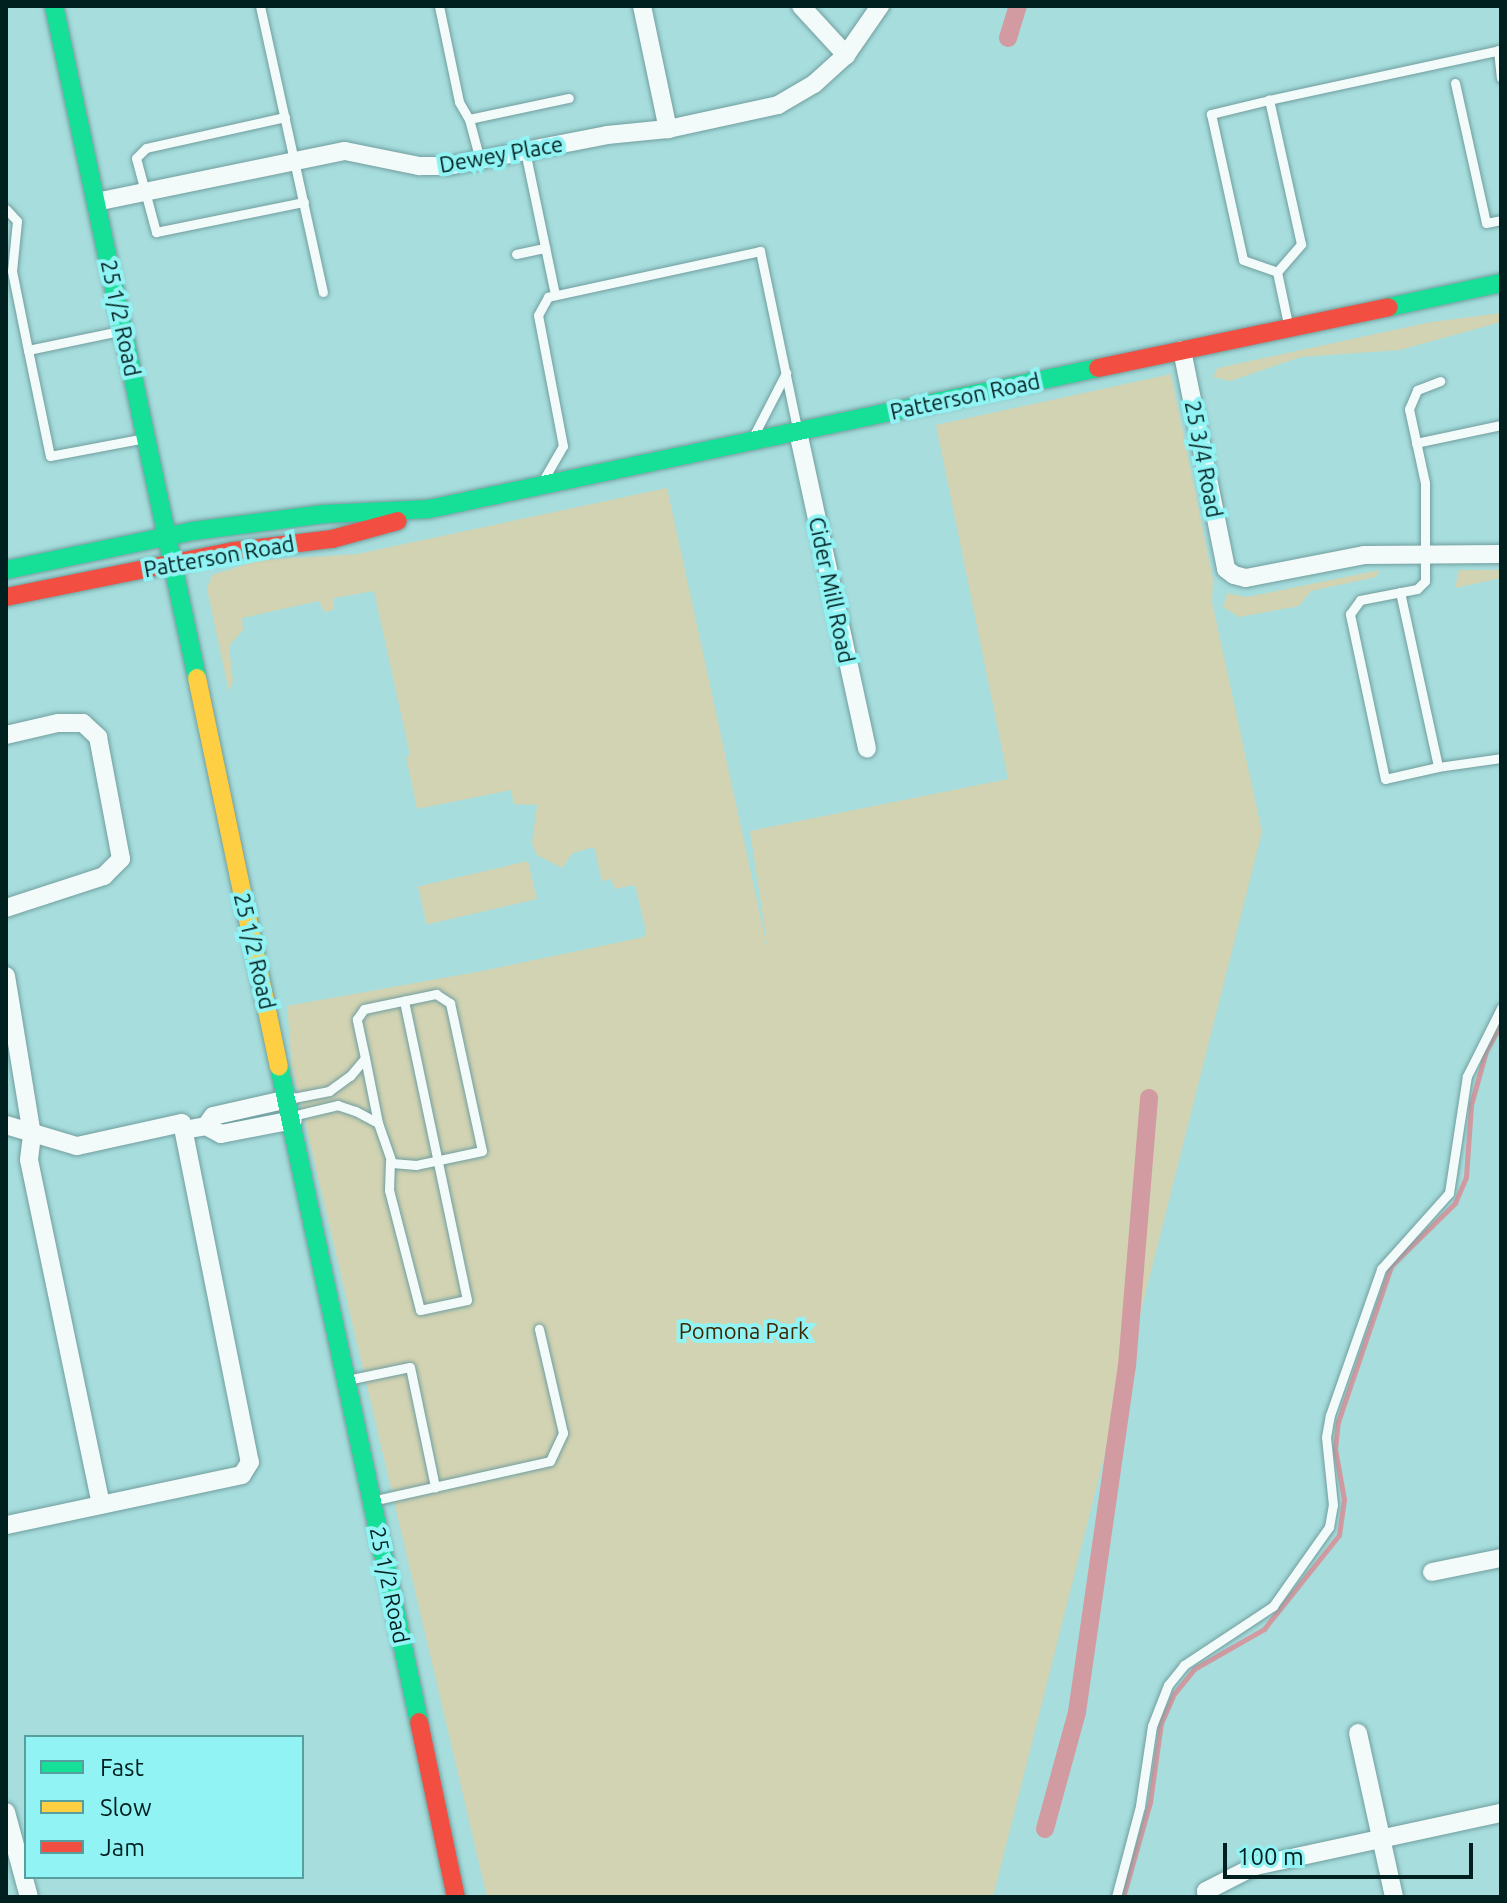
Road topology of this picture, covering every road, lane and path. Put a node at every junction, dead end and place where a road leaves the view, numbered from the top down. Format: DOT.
graph roads {
  1 [pos="54,6"];
  2 [pos="260,6"];
  3 [pos="439,6"];
  4 [pos="642,6"];
  5 [pos="801,6"];
  6 [pos="880,6"];
  7 [pos="1498,50"];
  8 [pos="846,55"];
  9 [pos="1501,78"];
  10 [pos="1455,83"];
  11 [pos="569,98"];
  12 [pos="1269,100"];
  13 [pos="285,117"];
  14 [pos="469,119"];
  15 [pos="668,129"];
  16 [pos="525,151"];
  17 [pos="295,160"];
  18 [pos="480,160"];
  19 [pos="145,192"];
  20 [pos="96,202"];
  21 [pos="304,202"];
  22 [pos="6,209"];
  23 [pos="1501,220"];
  24 [pos="545,248"];
  25 [pos="516,254"];
  26 [pos="1277,272"];
  27 [pos="1501,283"];
  28 [pos="323,292"];
  29 [pos="1459,292"];
  30 [pos="1501,292"];
  31 [pos="555,294"];
  32 [pos="1288,326"];
  33 [pos="123,331"];
  34 [pos="28,350"];
  35 [pos="1182,350"];
  36 [pos="786,373"];
  37 [pos="1440,381"];
  38 [pos="1501,425"];
  39 [pos="798,432"];
  40 [pos="147,438"];
  41 [pos="748,443"];
  42 [pos="1416,443"];
  43 [pos="539,487"];
  44 [pos="429,509"];
  45 [pos="170,536"];
  46 [pos="1425,554"];
  47 [pos="1501,554"];
  48 [pos="175,563"];
  49 [pos="6,570"];
  50 [pos="1400,592"];
  51 [pos="6,597"];
  52 [pos="6,735"];
  53 [pos="867,749"];
  54 [pos="1501,758"];
  55 [pos="1438,767"];
  56 [pos="6,908"];
  57 [pos="6,976"];
  58 [pos="404,1001"];
  59 [pos="1501,1008"];
  60 [pos="365,1058"];
  61 [pos="291,1112"];
  62 [pos="378,1123"];
  63 [pos="6,1125"];
  64 [pos="184,1130"];
  65 [pos="32,1135"];
  66 [pos="438,1160"];
  67 [pos="390,1161"];
  68 [pos="539,1329"];
  69 [pos="347,1380"];
  70 [pos="435,1487"];
  71 [pos="373,1500"];
  72 [pos="101,1505"];
  73 [pos="6,1525"];
  74 [pos="1501,1558"];
  75 [pos="1432,1572"];
  76 [pos="1358,1733"];
  77 [pos="6,1812"];
  78 [pos="1501,1813"];
  79 [pos="1383,1838"];
  80 [pos="24,1879"];
  81 [pos="1206,1894"];
  82 [pos="456,1897"];
  83 [pos="1116,1897"];
  84 [pos="1394,1897"];
  1 -- 20 [label="main road, 25 1/2 Road"];
  2 -- 13 [label="lane"];
  3 -- 14 [label="lane"];
  4 -- 15 [label="street"];
  5 -- 8 [label="street"];
  6 -- 8 [label="street, Dewey Place"];
  7 -- 9 [label="lane"];
  7 -- 12 [label="lane"];
  8 -- 15 [label="street, Dewey Place"];
  10 -- 23 [label="lane"];
  11 -- 14 [label="lane"];
  12 -- 26 [label="lane"];
  12 -- 26 [label="lane"];
  13 -- 17 [label="lane"];
  13 -- 19 [label="lane"];
  14 -- 18 [label="lane"];
  15 -- 16 [label="street, Dewey Place"];
  16 -- 18 [label="street, Dewey Place"];
  16 -- 24 [label="lane"];
  17 -- 18 [label="street, Dewey Place"];
  17 -- 19 [label="street, Dewey Place"];
  17 -- 21 [label="lane"];
  19 -- 20 [label="street, Dewey Place"];
  19 -- 21 [label="lane"];
  20 -- 33 [label="main road, 25 1/2 Road"];
  21 -- 28 [label="lane"];
  22 -- 34 [label="lane"];
  24 -- 25 [label="lane"];
  24 -- 31 [label="lane"];
  26 -- 32 [label="lane"];
  27 -- 29 [label="main road, Patterson Road"];
  29 -- 30 [label="main road"];
  29 -- 32 [label="main road, Patterson Road"];
  31 -- 36 [label="lane"];
  31 -- 43 [label="lane"];
  32 -- 35 [label="main road, Patterson Road"];
  33 -- 34 [label="lane"];
  33 -- 40 [label="main road, 25 1/2 Road"];
  34 -- 40 [label="lane"];
  35 -- 39 [label="main road, Patterson Road"];
  35 -- 46 [label="street, 25 3/4 Road"];
  36 -- 39 [label="lane"];
  36 -- 41 [label="lane"];
  37 -- 42 [label="lane"];
  38 -- 42 [label="lane"];
  39 -- 41 [label="main road, Patterson Road"];
  39 -- 53 [label="street, Cider Mill Road"];
  40 -- 45 [label="main road, 25 1/2 Road"];
  41 -- 43 [label="main road, Patterson Road"];
  42 -- 46 [label="lane"];
  43 -- 44 [label="main road, Patterson Road"];
  44 -- 45 [label="main road, Patterson Road"];
  44 -- 48 [label="main road, Patterson Road"];
  45 -- 48 [label="main road, 25 1/2 Road"];
  45 -- 49 [label="main road, Patterson Road"];
  46 -- 47 [label="street"];
  46 -- 50 [label="lane"];
  48 -- 51 [label="main road, Patterson Road"];
  48 -- 61 [label="main road, 25 1/2 Road"];
  50 -- 55 [label="lane"];
  50 -- 55 [label="lane"];
  52 -- 56 [label="street"];
  54 -- 55 [label="lane"];
  57 -- 65 [label="street"];
  58 -- 60 [label="lane"];
  58 -- 66 [label="lane"];
  58 -- 66 [label="lane"];
  59 -- 83 [label="lane"];
  60 -- 61 [label="lane"];
  60 -- 62 [label="lane"];
  61 -- 62 [label="lane"];
  61 -- 64 [label="street"];
  61 -- 69 [label="main road, 25 1/2 Road"];
  62 -- 67 [label="lane"];
  63 -- 65 [label="street"];
  64 -- 65 [label="street"];
  64 -- 72 [label="street"];
  65 -- 72 [label="street"];
  66 -- 67 [label="lane"];
  66 -- 67 [label="lane"];
  68 -- 70 [label="lane"];
  69 -- 70 [label="lane"];
  69 -- 71 [label="main road, 25 1/2 Road"];
  70 -- 71 [label="lane"];
  71 -- 82 [label="main road, 25 1/2 Road"];
  72 -- 73 [label="street"];
  74 -- 75 [label="street"];
  76 -- 79 [label="street"];
  77 -- 80 [label="street"];
  78 -- 79 [label="street"];
  79 -- 81 [label="street"];
  79 -- 84 [label="street"];
}
